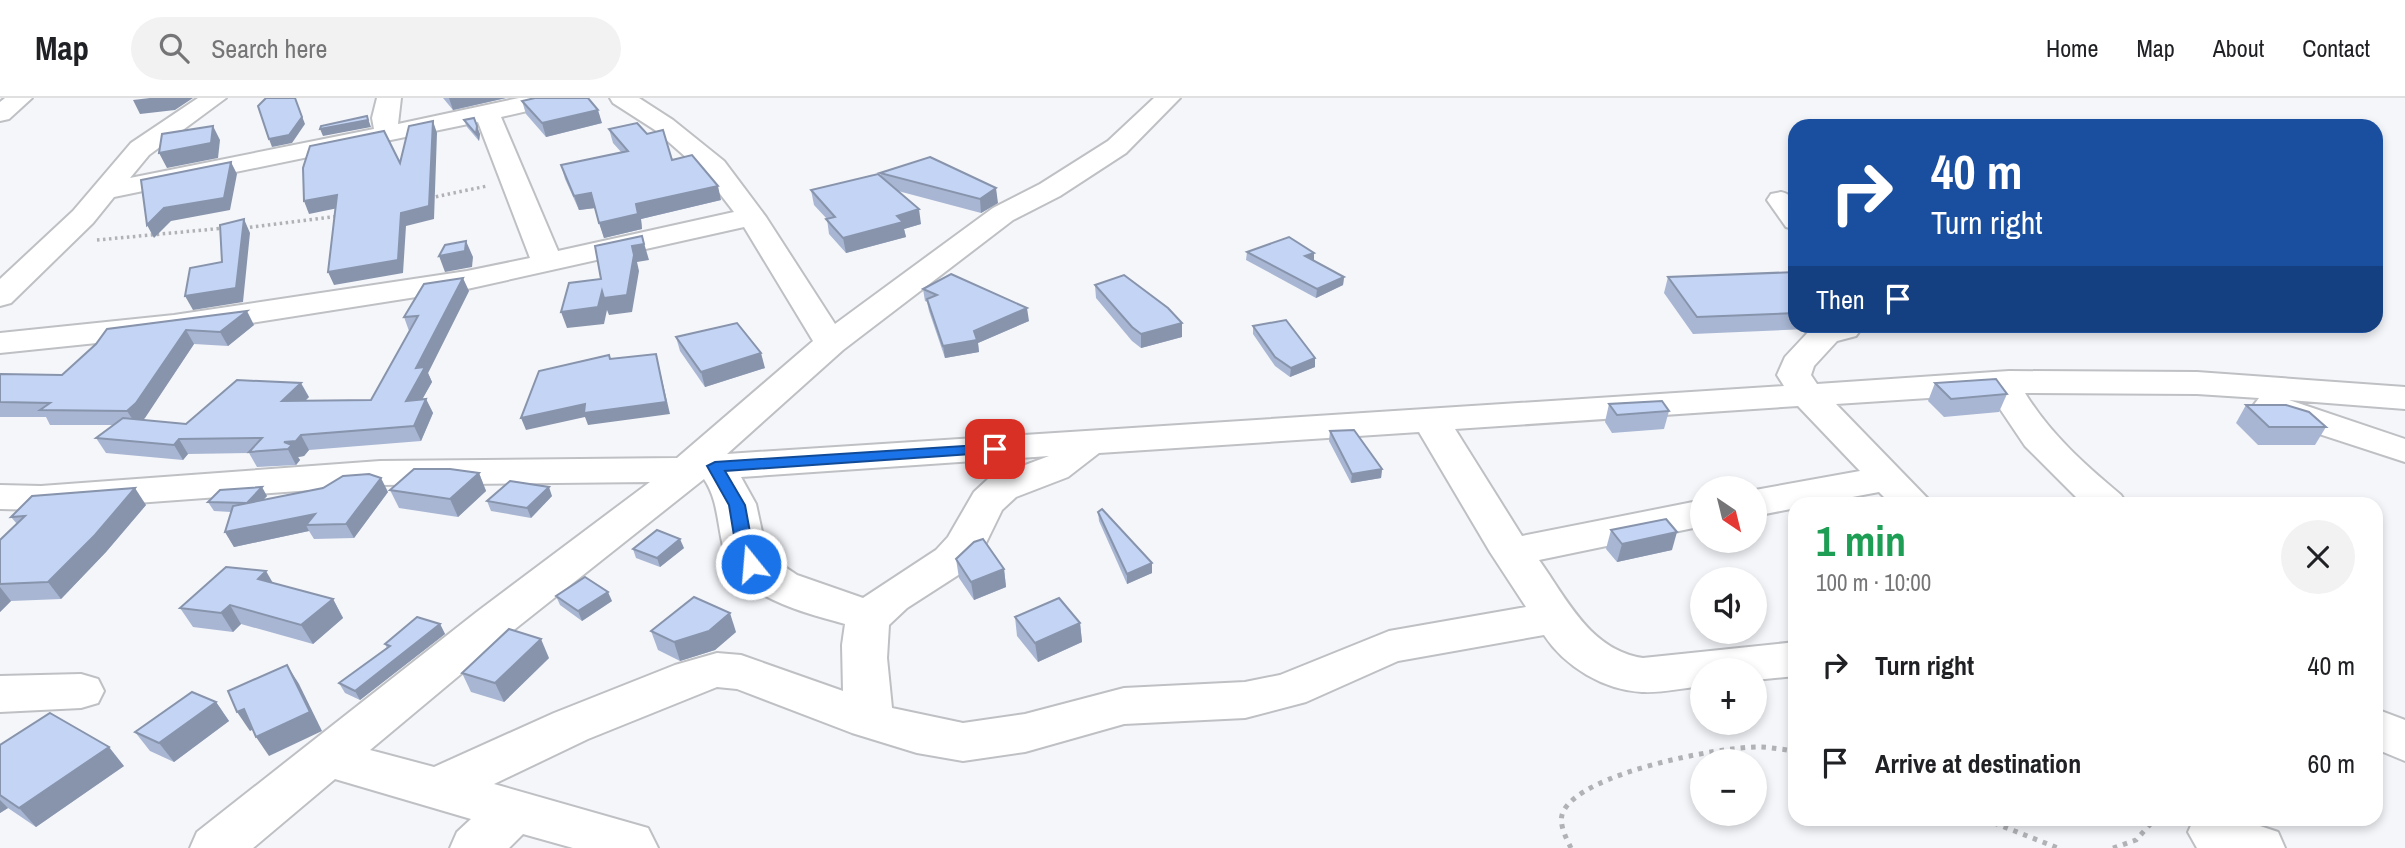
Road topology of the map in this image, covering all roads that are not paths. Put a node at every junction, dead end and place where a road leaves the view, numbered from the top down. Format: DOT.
graph roads {
  1 [pos="20,98"];
  2 [pos="214,98"];
  3 [pos="389,98"];
  4 [pos="552,98"];
  5 [pos="622,98"];
  6 [pos="1168,98"];
  7 [pos="487,113"];
  8 [pos="0,114"];
  9 [pos="387,134"];
  10 [pos="104,191"];
  11 [pos="752,217"];
  12 [pos="547,261"];
  13 [pos="0,296"];
  14 [pos="1829,333"];
  15 [pos="0,343"];
  16 [pos="831,343"];
  17 [pos="2009,382"];
  18 [pos="2203,384"];
  19 [pos="1807,395"];
  20 [pos="2405,398"];
  21 [pos="1431,420"];
  22 [pos="1106,442"];
  23 [pos="2405,451"];
  24 [pos="699,468"];
  25 [pos="1900,491"];
  26 [pos="0,497"];
  27 [pos="1828,497"];
  28 [pos="2099,497"];
  29 [pos="1788,500"];
  30 [pos="1768,502"];
  31 [pos="1690,516"];
  32 [pos="1511,552"];
  33 [pos="872,616"];
  34 [pos="1557,618"];
  35 [pos="1788,660"];
  36 [pos="81,691"];
  37 [pos="0,694"];
  38 [pos="869,720"];
  39 [pos="2383,731"];
  40 [pos="2405,742"];
  41 [pos="329,758"];
  42 [pos="435,789"];
  43 [pos="513,810"];
  44 [pos="216,848"];
  45 [pos="476,848"];
  46 [pos="632,848"];
  1 -- 8 [label="street"];
  2 -- 10 [label="street"];
  3 -- 9 [label="street"];
  4 -- 7 [label="street"];
  5 -- 11 [label="street"];
  6 -- 16 [label="street"];
  7 -- 9 [label="street"];
  7 -- 12 [label="street"];
  9 -- 10 [label="street"];
  10 -- 13 [label="street"];
  11 -- 12 [label="street"];
  11 -- 16 [label="street"];
  12 -- 15 [label="street"];
  14 -- 19 [label="street"];
  16 -- 24 [label="street"];
  17 -- 18 [label="street"];
  17 -- 19 [label="street"];
  17 -- 28 [label="street"];
  18 -- 20 [label="street"];
  18 -- 23 [label="street"];
  19 -- 21 [label="street"];
  19 -- 25 [label="street"];
  21 -- 22 [label="street"];
  21 -- 32 [label="street"];
  22 -- 24 [label="street"];
  22 -- 33 [label="street"];
  24 -- 26 [label="street"];
  24 -- 33 [label="street"];
  24 -- 41 [label="street"];
  25 -- 27 [label="street"];
  29 -- 30 [label="street"];
  31 -- 32 [label="street"];
  32 -- 34 [label="street"];
  33 -- 38 [label="street"];
  34 -- 35 [label="street"];
  34 -- 38 [label="street"];
  36 -- 37 [label="street"];
  38 -- 42 [label="street"];
  39 -- 40 [label="street"];
  41 -- 42 [label="street"];
  41 -- 44 [label="street"];
  42 -- 43 [label="street"];
  43 -- 45 [label="street"];
  43 -- 46 [label="street"];
}
